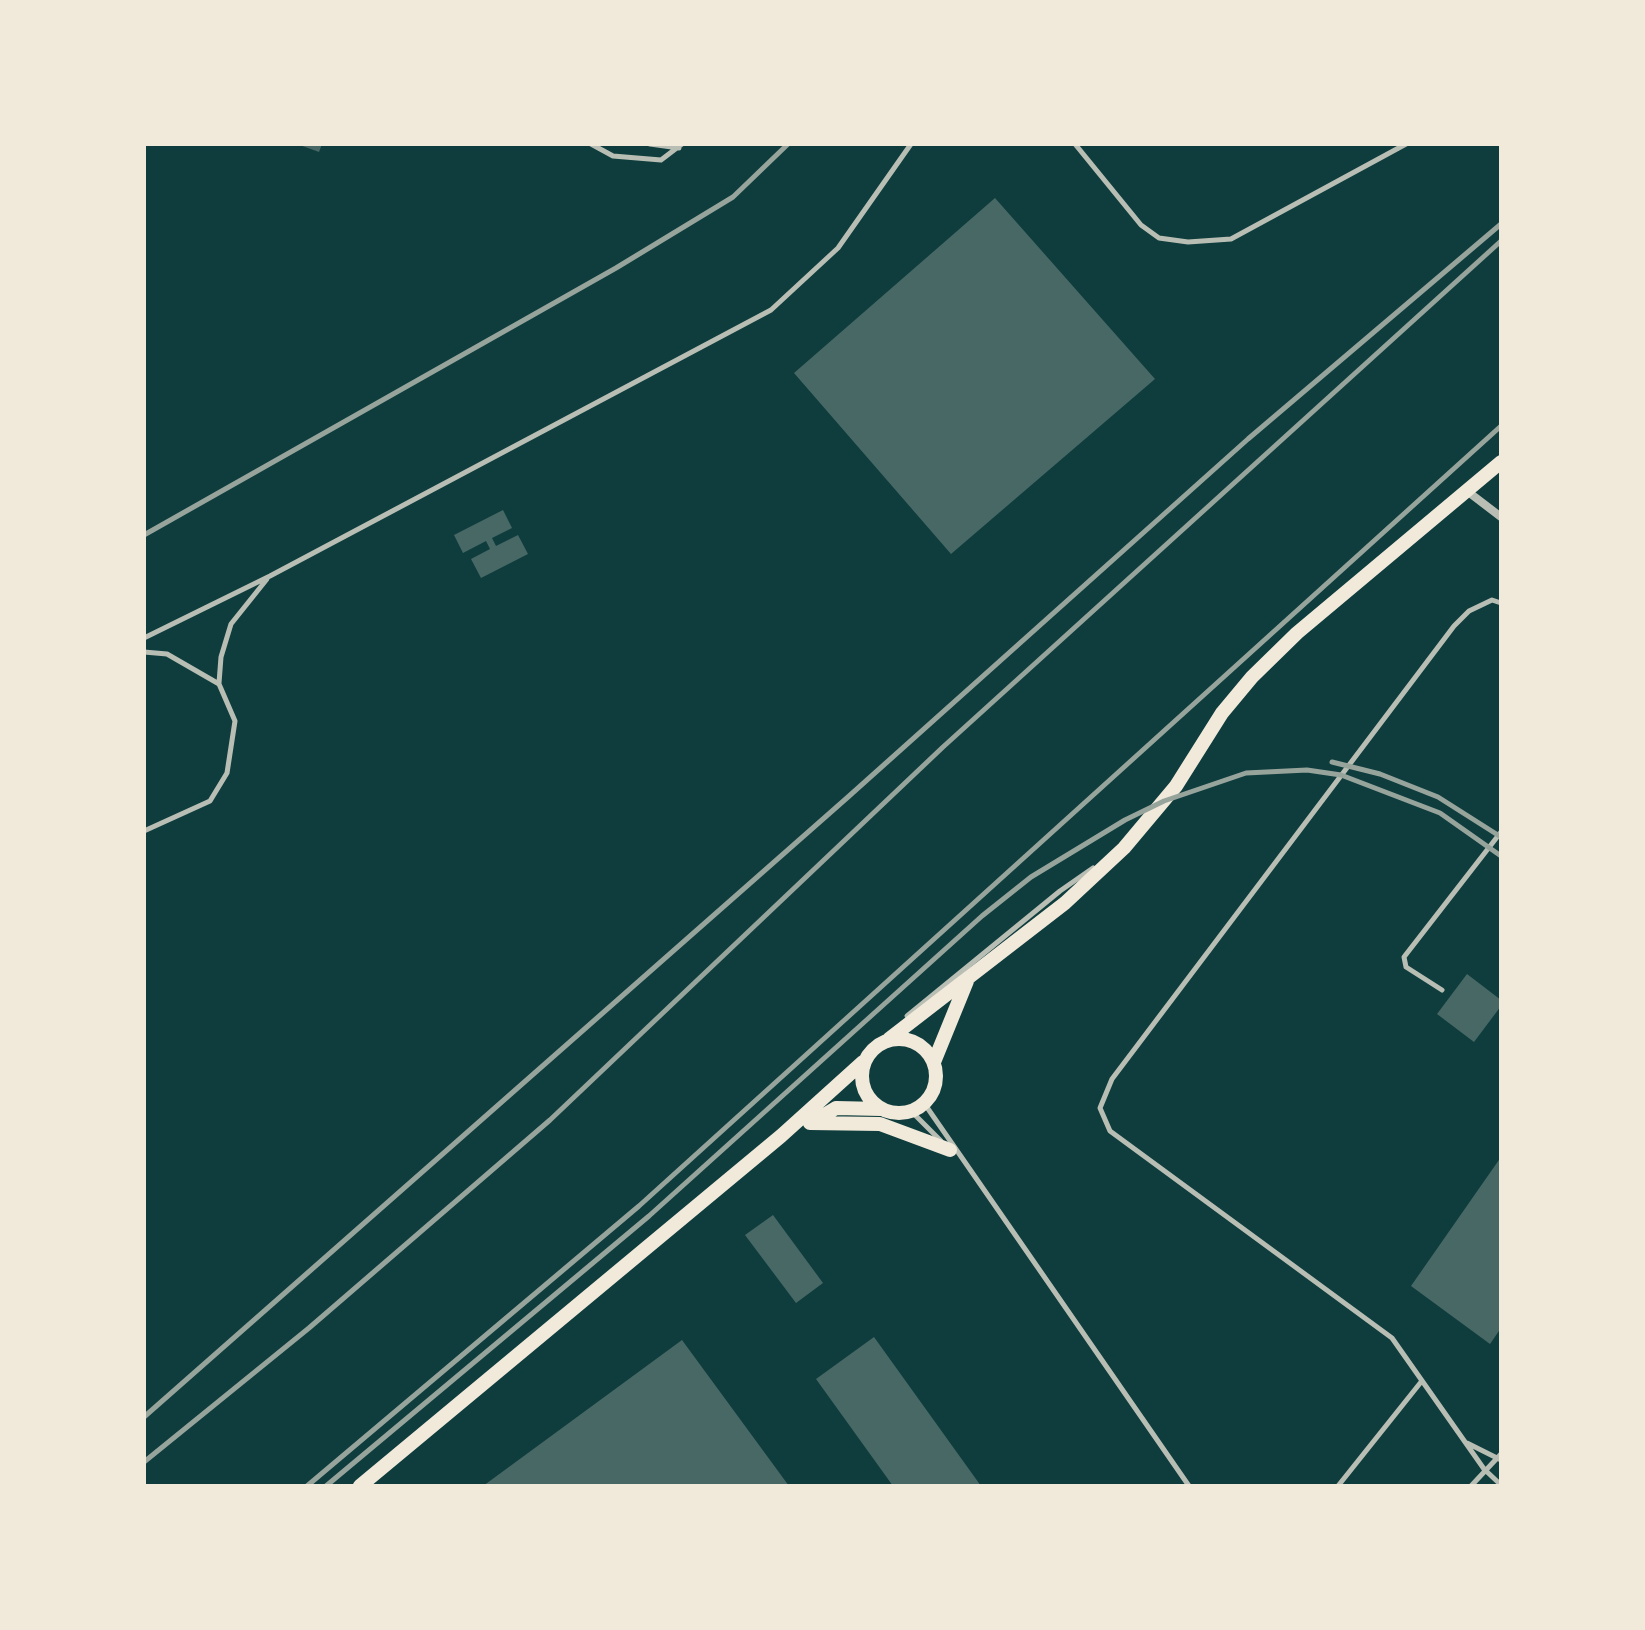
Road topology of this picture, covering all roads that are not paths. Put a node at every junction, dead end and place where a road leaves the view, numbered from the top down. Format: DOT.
graph roads {
  1 [pos="591,144"];
  2 [pos="650,144"];
  3 [pos="911,144"];
  4 [pos="1075,144"];
  5 [pos="1406,144"];
  6 [pos="681,146"];
  7 [pos="1501,462"];
  8 [pos="1467,491"];
  9 [pos="1501,517"];
  10 [pos="270,576"];
  11 [pos="1501,603"];
  12 [pos="144,638"];
  13 [pos="144,652"];
  14 [pos="219,684"];
  15 [pos="144,831"];
  16 [pos="1501,832"];
  17 [pos="1124,848"];
  18 [pos="968,981"];
  19 [pos="1442,990"];
  20 [pos="889,1039"];
  21 [pos="874,1047"];
  22 [pos="863,1062"];
  23 [pos="934,1062"];
  24 [pos="924,1103"];
  25 [pos="881,1109"];
  26 [pos="911,1111"];
  27 [pos="810,1123"];
  28 [pos="781,1136"];
  29 [pos="950,1150"];
  30 [pos="975,1176"];
  31 [pos="1421,1382"];
  32 [pos="1466,1443"];
  33 [pos="1499,1457"];
  34 [pos="1484,1469"];
  35 [pos="1501,1485"];
  36 [pos="360,1486"];
  37 [pos="1189,1486"];
  38 [pos="1338,1486"];
  39 [pos="1471,1486"];
  1 -- 6 [label="lane"];
  2 -- 6 [label="lane"];
  3 -- 10 [label="lane"];
  4 -- 5 [label="lane"];
  7 -- 8 [label="main road"];
  8 -- 9 [label="street"];
  8 -- 17 [label="main road"];
  10 -- 12 [label="lane"];
  10 -- 14 [label="lane"];
  11 -- 31 [label="lane"];
  13 -- 14 [label="lane"];
  14 -- 15 [label="lane"];
  16 -- 19 [label="lane"];
  17 -- 18 [label="main road"];
  17 -- 21 [label="lane"];
  18 -- 20 [label="main road"];
  18 -- 23 [label="main road"];
  20 -- 21 [label="main road"];
  20 -- 23 [label="main road"];
  21 -- 22 [label="main road"];
  22 -- 25 [label="main road"];
  22 -- 28 [label="main road"];
  23 -- 24 [label="main road"];
  24 -- 26 [label="main road"];
  24 -- 30 [label="lane"];
  25 -- 26 [label="main road"];
  25 -- 27 [label="main road"];
  26 -- 29 [label="lane"];
  27 -- 28 [label="main road"];
  27 -- 29 [label="main road"];
  28 -- 36 [label="main road"];
  29 -- 30 [label="lane"];
  30 -- 37 [label="lane"];
  31 -- 32 [label="lane"];
  31 -- 38 [label="lane"];
  32 -- 33 [label="lane"];
  32 -- 34 [label="lane"];
  33 -- 34 [label="lane"];
  34 -- 35 [label="lane"];
  34 -- 39 [label="lane"];
}
